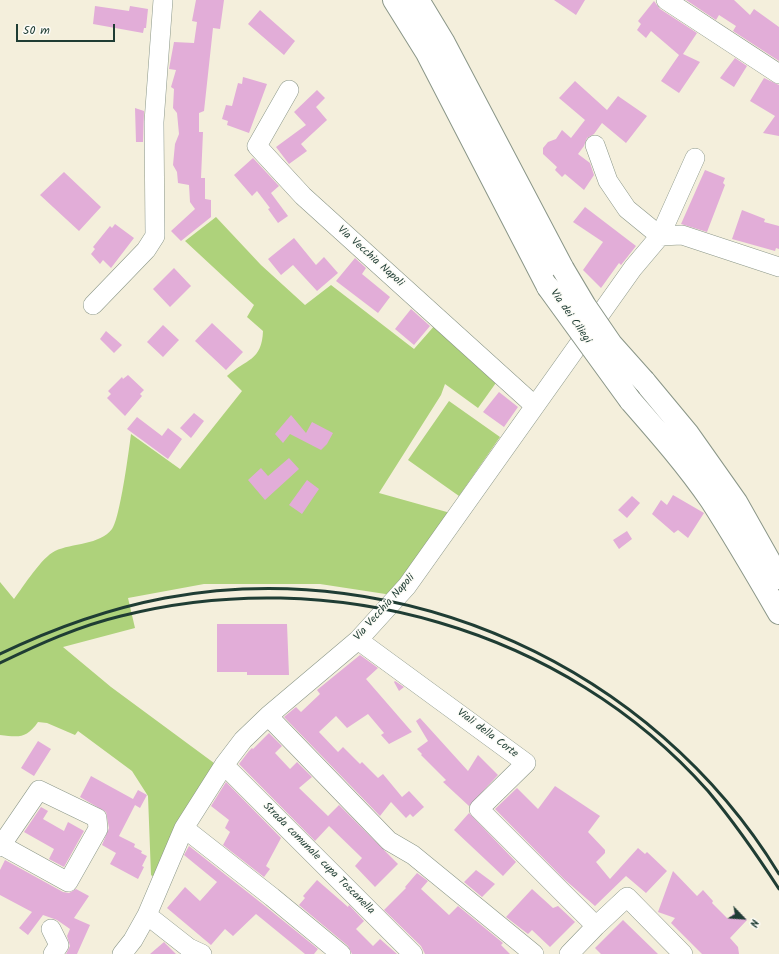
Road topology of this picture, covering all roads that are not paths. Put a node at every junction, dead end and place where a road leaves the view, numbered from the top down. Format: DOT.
graph roads {
  1 [pos="163,0"];
  2 [pos="394,0"];
  3 [pos="418,0"];
  4 [pos="666,0"];
  5 [pos="779,74"];
  6 [pos="289,90"];
  7 [pos="594,145"];
  8 [pos="695,158"];
  9 [pos="660,236"];
  10 [pos="779,267"];
  11 [pos="93,305"];
  12 [pos="535,406"];
  13 [pos="779,578"];
  14 [pos="779,613"];
  15 [pos="358,640"];
  16 [pos="268,716"];
  17 [pos="224,765"];
  18 [pos="184,828"];
  19 [pos="1,846"];
  20 [pos="147,915"];
  21 [pos="596,926"];
  22 [pos="51,929"];
  23 [pos="53,954"];
  24 [pos="122,954"];
  25 [pos="202,954"];
  26 [pos="341,954"];
  27 [pos="413,954"];
  28 [pos="534,954"];
  29 [pos="569,954"];
  30 [pos="683,954"];
  1 -- 11 [label="street"];
  2 -- 14 [label="main road, Via dei Ciliegi, bridge"];
  3 -- 13 [label="main road, Via dei Ciliegi, bridge"];
  4 -- 5 [label="street"];
  6 -- 12 [label="street, Via Vecchia Napoli"];
  7 -- 9 [label="street"];
  8 -- 9 [label="street, Via Vecchia Napoli"];
  9 -- 10 [label="street"];
  9 -- 12 [label="street, Via Vecchia Napoli"];
  12 -- 15 [label="street, Via Vecchia Napoli"];
  15 -- 16 [label="street, Via Vecchia Napoli"];
  15 -- 21 [label="street, Viali della Corte"];
  16 -- 17 [label="street, Via Vecchia Napoli"];
  16 -- 28 [label="street"];
  17 -- 18 [label="street, Via Vecchia Napoli"];
  17 -- 27 [label="street, Strada comunale cupa Toscanella"];
  18 -- 20 [label="street, Via Vecchia Napoli"];
  18 -- 26 [label="street"];
  19 -- 19 [label="street"];
  20 -- 24 [label="street, Via Vecchia Napoli"];
  20 -- 25 [label="street"];
  21 -- 29 [label="street"];
  21 -- 30 [label="street"];
  22 -- 23 [label="street"];
}
